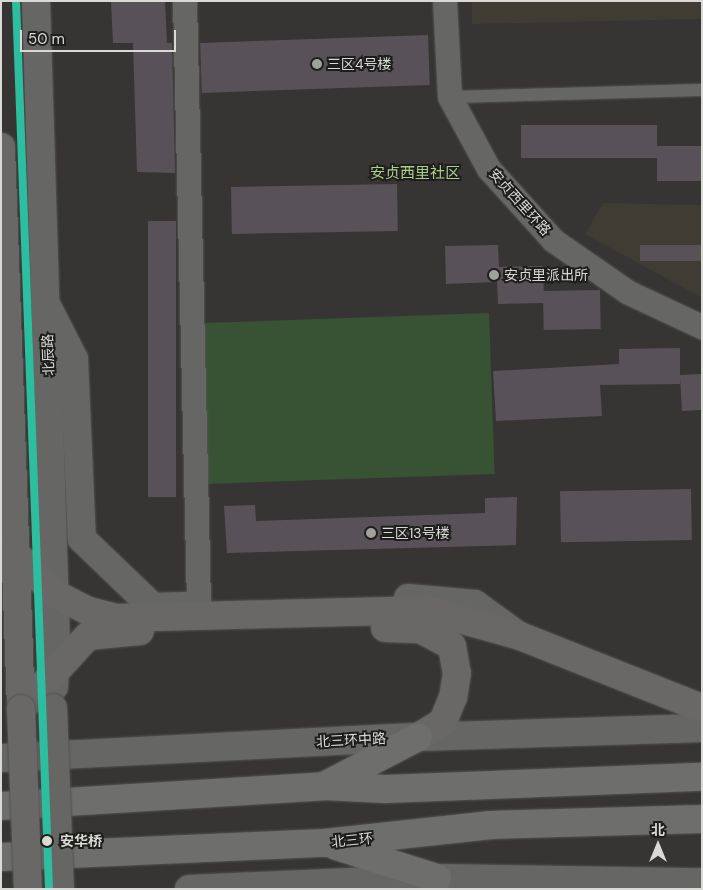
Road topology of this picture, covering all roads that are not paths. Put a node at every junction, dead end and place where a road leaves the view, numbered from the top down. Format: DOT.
graph roads {
  1 [pos="36,1"];
  2 [pos="184,1"];
  3 [pos="445,1"];
  4 [pos="702,90"];
  5 [pos="450,97"];
  6 [pos="1,147"];
  7 [pos="46,304"];
  8 [pos="702,327"];
  9 [pos="15,553"];
  10 [pos="55,594"];
  11 [pos="199,605"];
  12 [pos="520,636"];
  13 [pos="55,671"];
  14 [pos="21,709"];
  15 [pos="700,720"];
  16 [pos="418,737"];
  17 [pos="1,758"];
  18 [pos="702,777"];
  19 [pos="324,786"];
  20 [pos="1,806"];
  21 [pos="702,819"];
  22 [pos="325,843"];
  23 [pos="1,857"];
  24 [pos="702,882"];
  25 [pos="441,883"];
  26 [pos="28,889"];
  27 [pos="60,889"];
  28 [pos="189,889"];
  1 -- 7 [label="street, 北辰路"];
  2 -- 11 [label="street"];
  3 -- 5 [label="street, 安贞西里环路"];
  4 -- 5 [label="lane"];
  5 -- 8 [label="street, 安贞西里环路"];
  6 -- 9 [label="main road"];
  7 -- 10 [label="street, 北辰路"];
  7 -- 11 [label="street"];
  9 -- 10 [label="main road"];
  9 -- 14 [label="main road"];
  10 -- 12 [label="main road"];
  10 -- 13 [label="street, 北辰路"];
  11 -- 12 [label="street"];
  12 -- 15 [label="main road"];
  13 -- 14 [label="main road"];
  13 -- 16 [label="main road"];
  13 -- 27 [label="street, 北辰路, bridge"];
  14 -- 26 [label="main road, bridge"];
  15 -- 16 [label="street, 北三环中路"];
  16 -- 17 [label="street, 北三环中路"];
  16 -- 19 [label="highway"];
  18 -- 19 [label="highway"];
  19 -- 20 [label="highway"];
  21 -- 22 [label="highway, 北三环"];
  22 -- 23 [label="highway, 北三环"];
  22 -- 25 [label="highway"];
  24 -- 25 [label="street"];
  25 -- 28 [label="street"];
}
